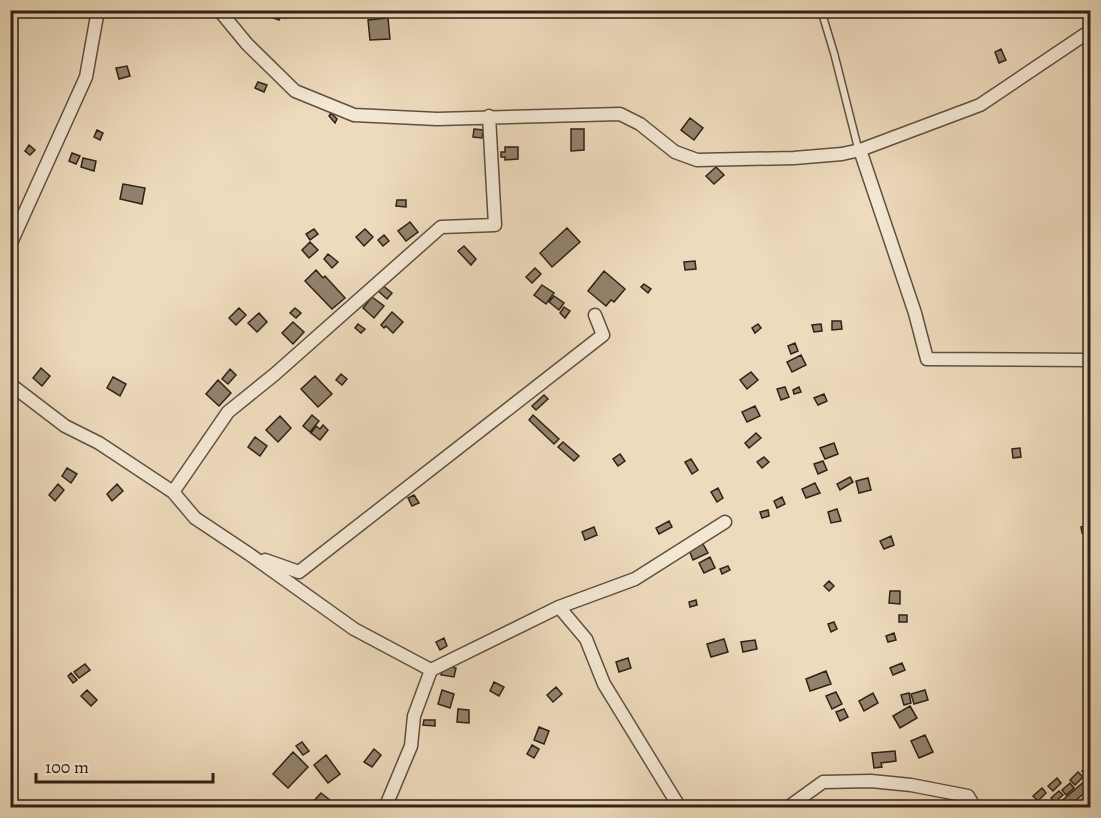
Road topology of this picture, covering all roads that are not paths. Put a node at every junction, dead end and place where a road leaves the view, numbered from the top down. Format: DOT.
graph roads {
  1 [pos="98,10"];
  2 [pos="219,10"];
  3 [pos="821,10"];
  4 [pos="1090,31"];
  5 [pos="489,116"];
  6 [pos="860,150"];
  7 [pos="10,245"];
  8 [pos="595,315"];
  9 [pos="1090,360"];
  10 [pos="10,384"];
  11 [pos="173,492"];
  12 [pos="725,522"];
  13 [pos="249,554"];
  14 [pos="560,607"];
  15 [pos="431,670"];
  16 [pos="385,807"];
  17 [pos="680,807"];
  18 [pos="787,807"];
  19 [pos="975,807"];
  1 -- 7 [label="street"];
  2 -- 5 [label="street"];
  3 -- 6 [label="lane"];
  4 -- 6 [label="street"];
  5 -- 6 [label="street"];
  5 -- 11 [label="street"];
  6 -- 9 [label="street"];
  8 -- 13 [label="street"];
  10 -- 11 [label="street"];
  11 -- 13 [label="street"];
  12 -- 14 [label="street"];
  13 -- 15 [label="street"];
  14 -- 15 [label="street"];
  14 -- 17 [label="street"];
  15 -- 16 [label="street"];
  18 -- 19 [label="street"];
}
